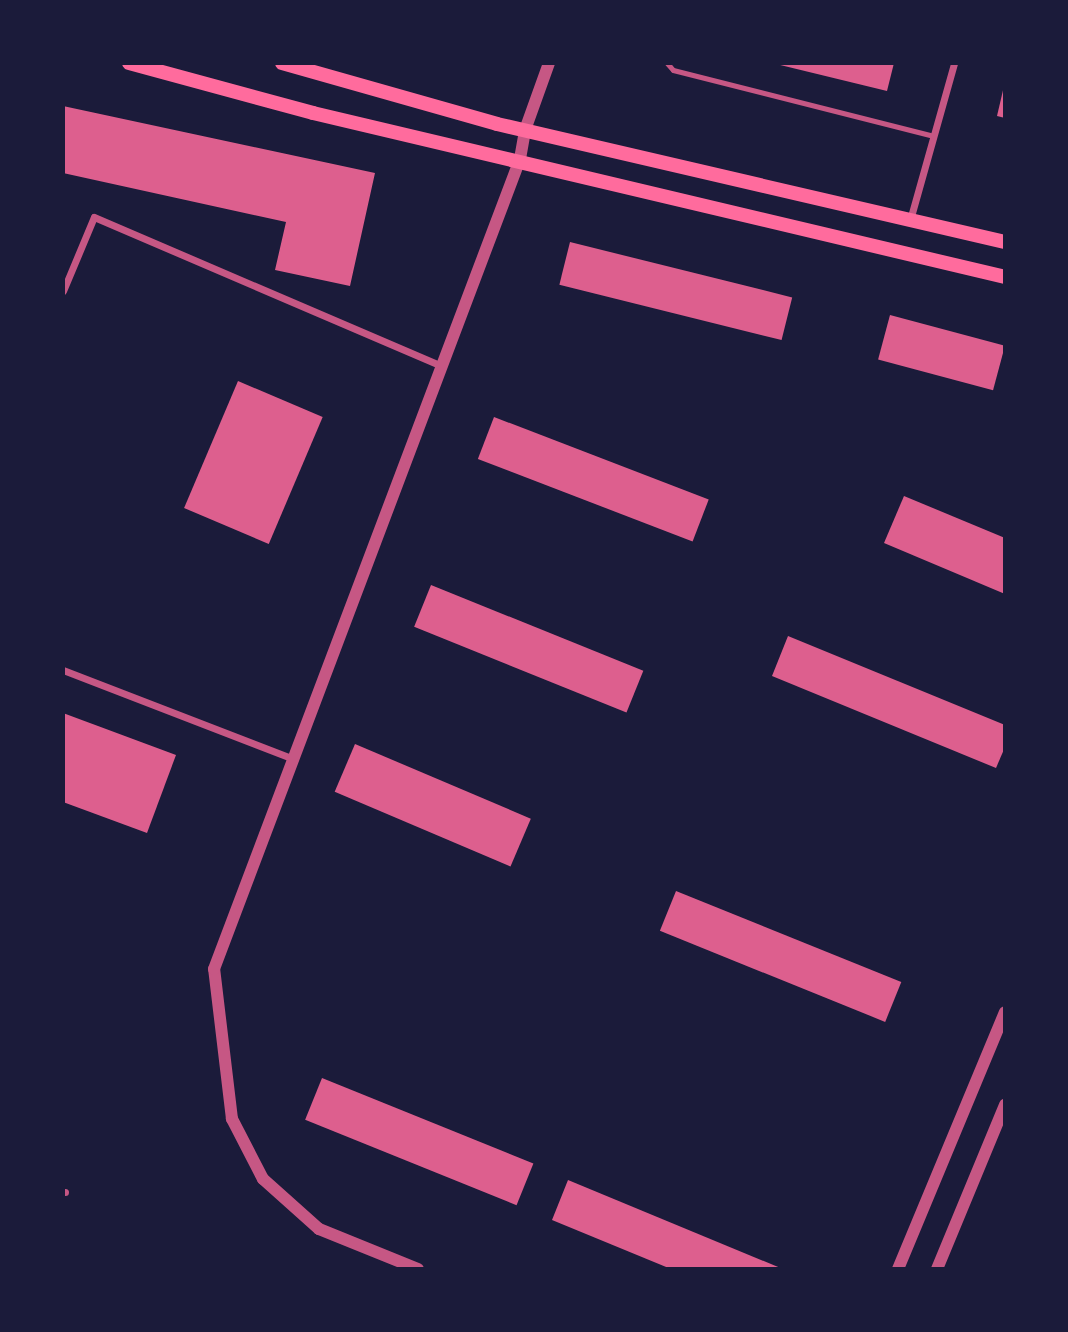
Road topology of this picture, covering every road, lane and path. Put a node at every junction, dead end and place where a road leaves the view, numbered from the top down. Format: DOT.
graph roads {
  1 [pos="129,63"];
  2 [pos="282,63"];
  3 [pos="550,63"];
  4 [pos="667,63"];
  5 [pos="954,63"];
  6 [pos="525,130"];
  7 [pos="933,136"];
  8 [pos="520,159"];
  9 [pos="910,219"];
  10 [pos="1005,242"];
  11 [pos="1005,277"];
  12 [pos="63,290"];
  13 [pos="442,366"];
  14 [pos="63,670"];
  15 [pos="294,759"];
  16 [pos="1005,1012"];
  17 [pos="1005,1105"];
  18 [pos="418,1269"];
  19 [pos="898,1269"];
  20 [pos="937,1269"];
  1 -- 8 [label="main road"];
  2 -- 6 [label="main road"];
  3 -- 6 [label="street"];
  4 -- 7 [label="lane"];
  5 -- 7 [label="street"];
  6 -- 8 [label="street"];
  6 -- 9 [label="main road"];
  7 -- 9 [label="street"];
  8 -- 11 [label="main road"];
  8 -- 13 [label="street"];
  9 -- 10 [label="main road"];
  12 -- 13 [label="street"];
  13 -- 15 [label="street"];
  14 -- 15 [label="street"];
  15 -- 18 [label="street"];
  16 -- 19 [label="street"];
  17 -- 20 [label="street"];
}
